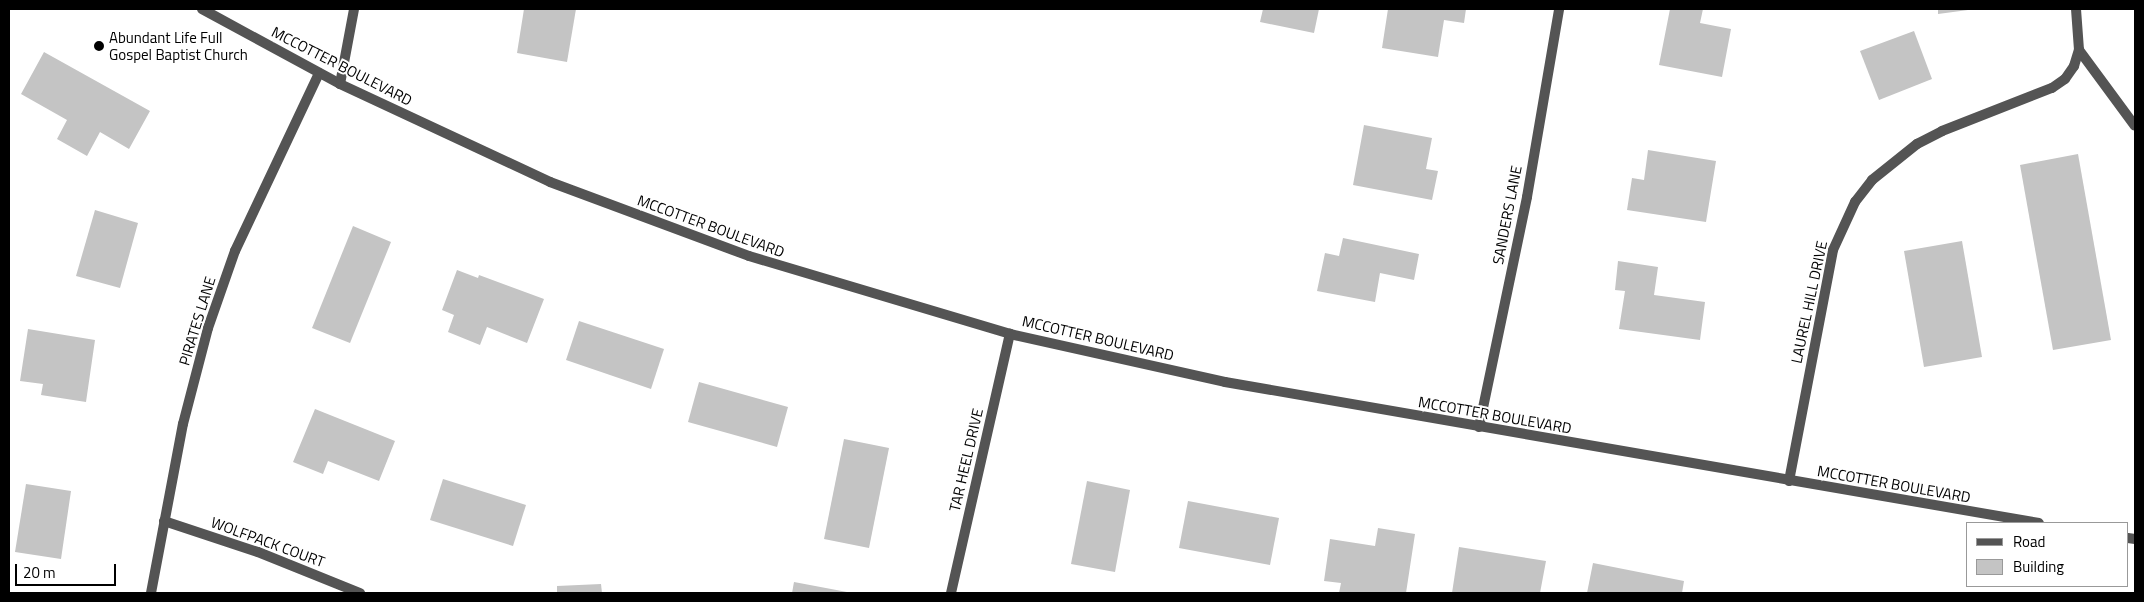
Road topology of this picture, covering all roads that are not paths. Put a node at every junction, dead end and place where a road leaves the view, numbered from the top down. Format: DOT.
graph roads {
  1 [pos="202,9"];
  2 [pos="354,9"];
  3 [pos="1558,9"];
  4 [pos="2076,9"];
  5 [pos="2079,50"];
  6 [pos="319,73"];
  7 [pos="340,84"];
  8 [pos="2135,126"];
  9 [pos="1010,334"];
  10 [pos="1479,427"];
  11 [pos="1789,481"];
  12 [pos="164,521"];
  13 [pos="2033,522"];
  14 [pos="151,593"];
  15 [pos="360,593"];
  16 [pos="951,593"];
  1 -- 6 [label="street, MCCOTTER BOULEVARD"];
  2 -- 7 [label="street"];
  3 -- 10 [label="street, SANDERS LANE"];
  4 -- 5 [label="street, LAUREL HILL DRIVE"];
  5 -- 8 [label="street"];
  5 -- 11 [label="street, LAUREL HILL DRIVE"];
  6 -- 7 [label="street, MCCOTTER BOULEVARD"];
  6 -- 12 [label="street, PIRATES LANE"];
  7 -- 9 [label="street, MCCOTTER BOULEVARD"];
  9 -- 10 [label="street, MCCOTTER BOULEVARD"];
  9 -- 16 [label="street, TAR HEEL DRIVE"];
  10 -- 11 [label="street, MCCOTTER BOULEVARD"];
  11 -- 13 [label="street, MCCOTTER BOULEVARD"];
  12 -- 14 [label="street, PIRATES LANE"];
  12 -- 15 [label="street, WOLFPACK COURT"];
}
